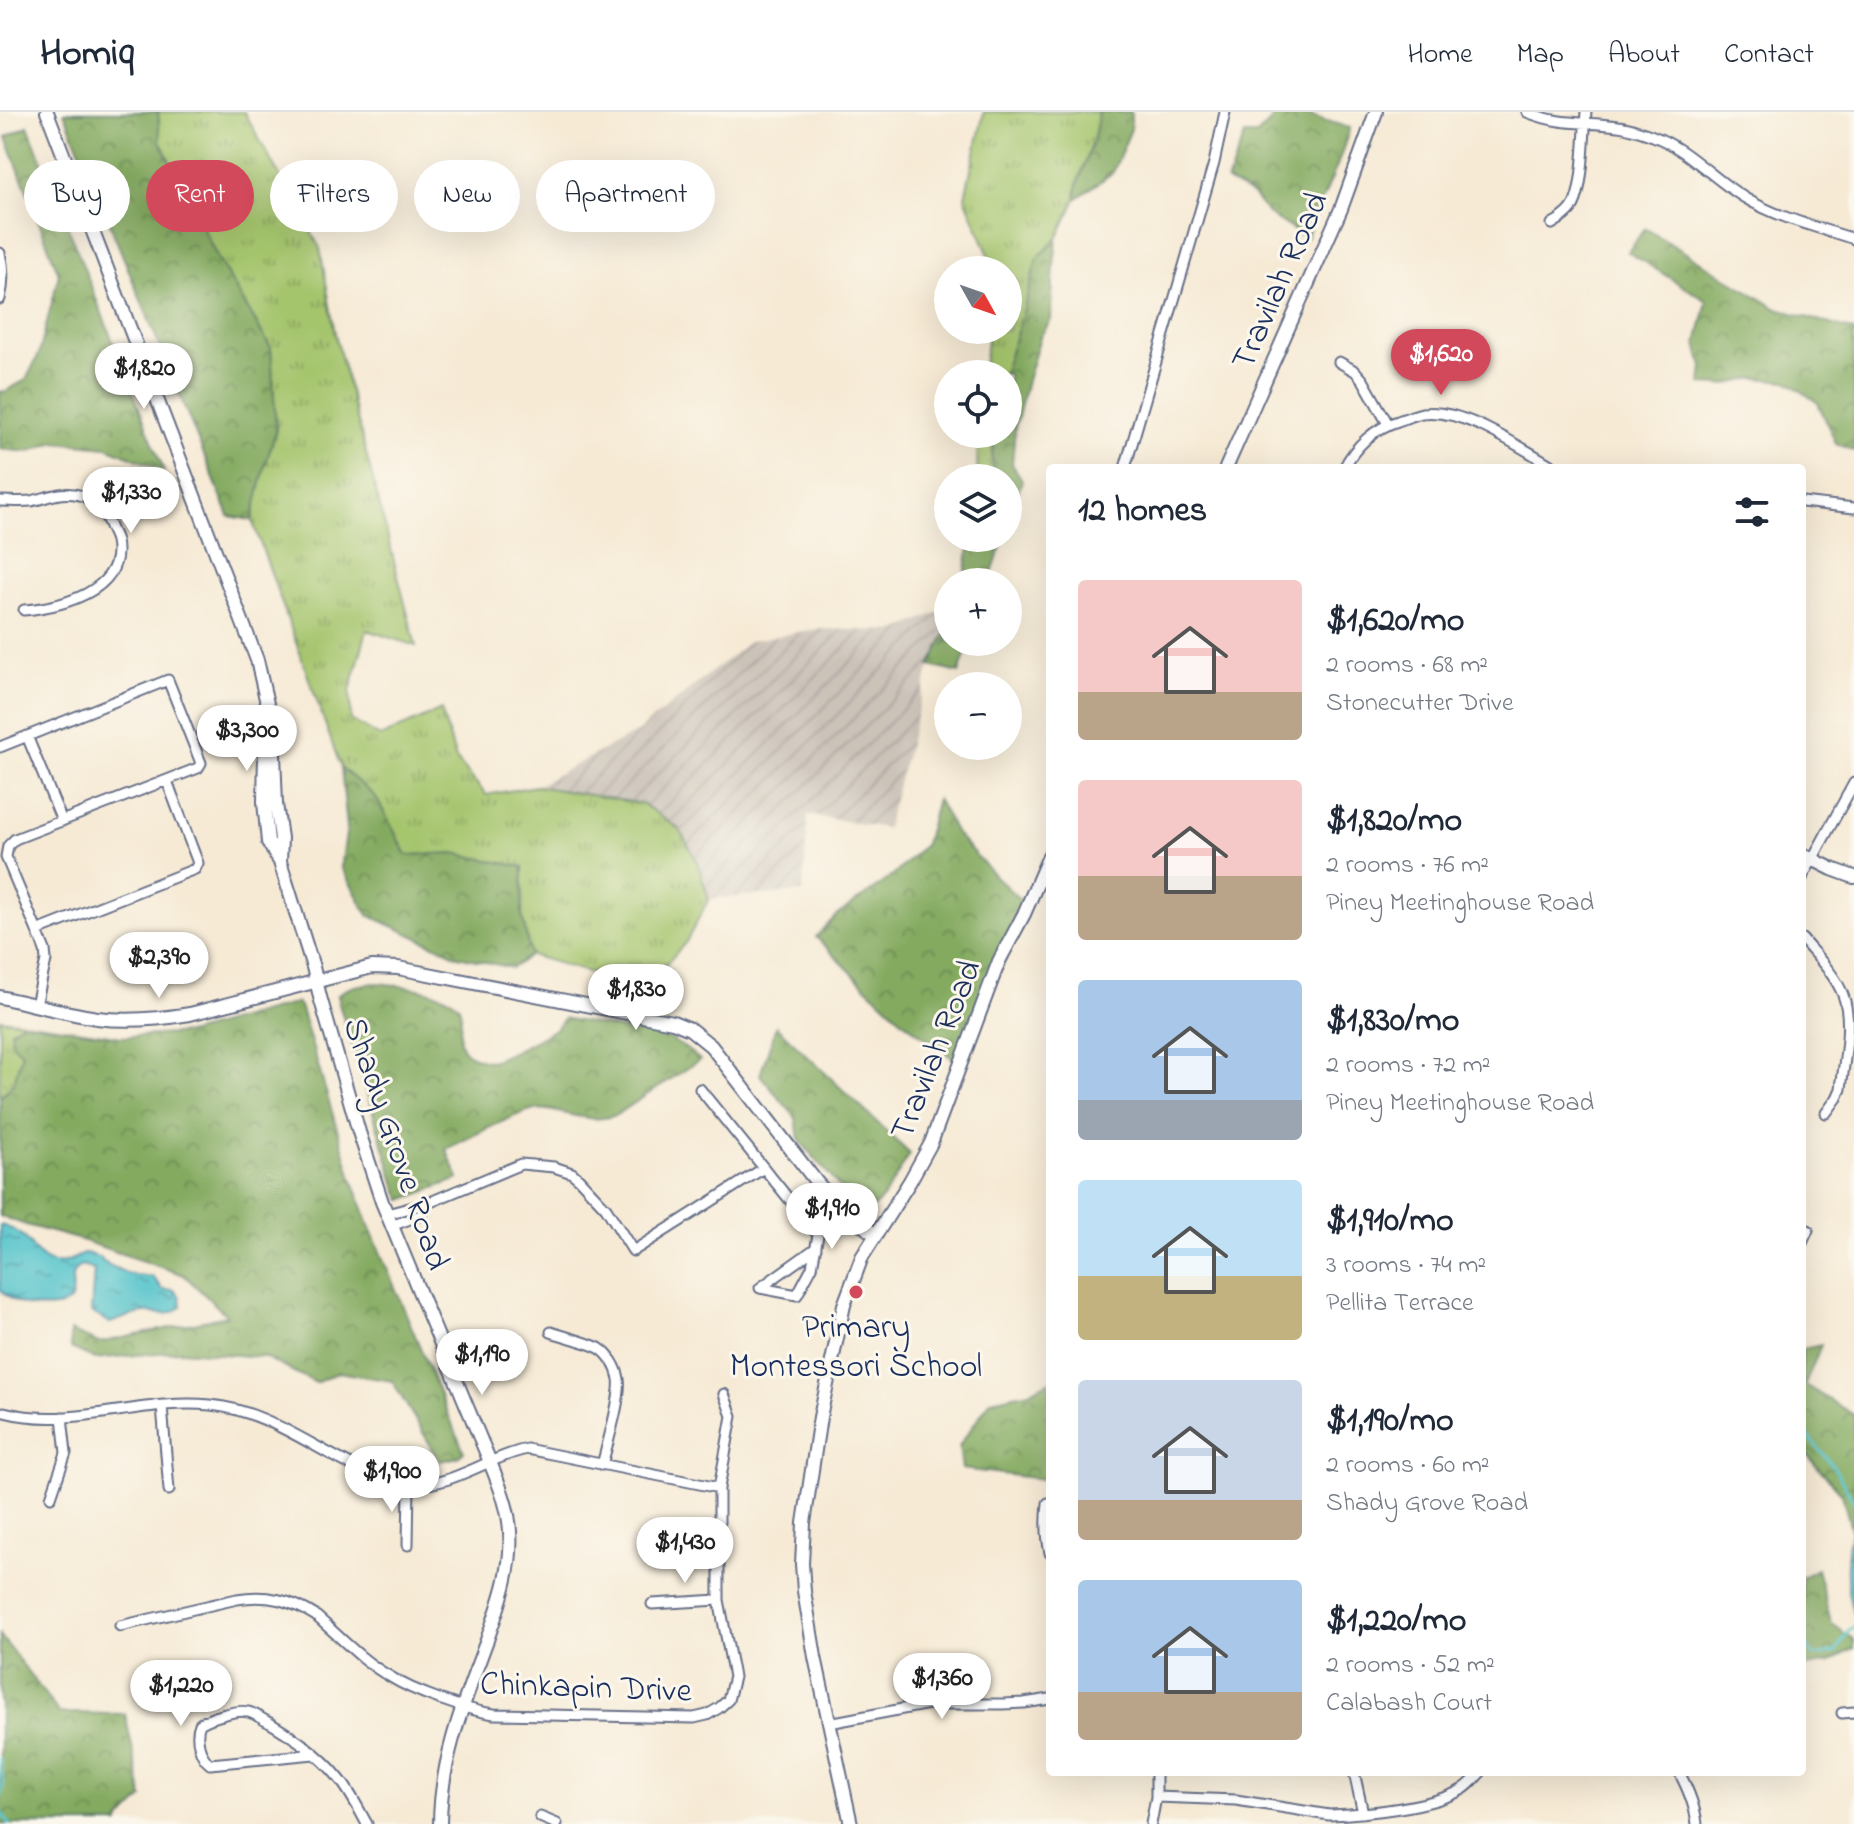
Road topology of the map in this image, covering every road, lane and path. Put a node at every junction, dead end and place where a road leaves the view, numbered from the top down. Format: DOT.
graph roads {
  1 [pos="47,112"];
  2 [pos="1225,112"];
  3 [pos="1376,112"];
  4 [pos="1527,112"];
  5 [pos="1586,112"];
  6 [pos="1585,125"];
  7 [pos="1552,224"];
  8 [pos="1854,239"];
  9 [pos="0,253"];
  10 [pos="0,299"];
  11 [pos="1339,362"];
  12 [pos="1388,424"];
  13 [pos="1126,464"];
  14 [pos="1228,464"];
  15 [pos="1347,464"];
  16 [pos="1549,464"];
  17 [pos="0,501"];
  18 [pos="1806,502"];
  19 [pos="1854,508"];
  20 [pos="24,610"];
  21 [pos="27,736"];
  22 [pos="0,747"];
  23 [pos="167,781"];
  24 [pos="1854,783"];
  25 [pos="62,821"];
  26 [pos="1807,857"];
  27 [pos="1046,862"];
  28 [pos="1854,877"];
  29 [pos="37,931"];
  30 [pos="1806,944"];
  31 [pos="316,982"];
  32 [pos="0,997"];
  33 [pos="36,1005"];
  34 [pos="700,1089"];
  35 [pos="1826,1113"];
  36 [pos="764,1168"];
  37 [pos="389,1220"];
  38 [pos="1808,1230"];
  39 [pos="1806,1234"];
  40 [pos="875,1235"];
  41 [pos="816,1248"];
  42 [pos="551,1332"];
  43 [pos="724,1394"];
  44 [pos="162,1406"];
  45 [pos="4,1412"];
  46 [pos="62,1417"];
  47 [pos="490,1462"];
  48 [pos="602,1465"];
  49 [pos="409,1485"];
  50 [pos="719,1488"];
  51 [pos="169,1490"];
  52 [pos="51,1497"];
  53 [pos="408,1545"];
  54 [pos="719,1600"];
  55 [pos="652,1604"];
  56 [pos="120,1626"];
  57 [pos="1046,1700"];
  58 [pos="463,1706"];
  59 [pos="1854,1712"];
  60 [pos="1842,1713"];
  61 [pos="829,1723"];
  62 [pos="314,1754"];
  63 [pos="1156,1776"];
  64 [pos="1355,1776"];
  65 [pos="1477,1776"];
  66 [pos="1681,1776"];
  67 [pos="1156,1797"];
  68 [pos="1363,1813"];
  69 [pos="540,1817"];
  70 [pos="367,1824"];
  71 [pos="440,1824"];
  72 [pos="557,1824"];
  73 [pos="851,1824"];
  74 [pos="1151,1824"];
  75 [pos="1697,1824"];
  1 -- 31 [label="main road, Shady Grove Road"];
  2 -- 13 [label="street"];
  3 -- 14 [label="main road, Travilah Road"];
  4 -- 6 [label="street"];
  5 -- 6 [label="street"];
  6 -- 7 [label="street"];
  6 -- 8 [label="street"];
  9 -- 10 [label="street"];
  11 -- 12 [label="street"];
  12 -- 15 [label="street"];
  12 -- 16 [label="street"];
  17 -- 20 [label="street"];
  18 -- 19 [label="street"];
  21 -- 22 [label="street"];
  21 -- 23 [label="street"];
  21 -- 25 [label="street"];
  23 -- 25 [label="street"];
  23 -- 29 [label="street"];
  24 -- 26 [label="street"];
  25 -- 29 [label="street"];
  26 -- 28 [label="main road"];
  27 -- 40 [label="main road, Travilah Road"];
  29 -- 33 [label="street"];
  30 -- 35 [label="street"];
  31 -- 33 [label="main road"];
  31 -- 37 [label="main road, Shady Grove Road"];
  31 -- 40 [label="main road"];
  32 -- 33 [label="main road"];
  34 -- 36 [label="street"];
  36 -- 37 [label="street"];
  36 -- 41 [label="street"];
  37 -- 47 [label="main road, Shady Grove Road"];
  38 -- 39 [label="street"];
  40 -- 61 [label="main road, Travilah Road"];
  41 -- 41 [label="street"];
  42 -- 48 [label="street"];
  43 -- 50 [label="street, Chinkapin Drive"];
  44 -- 46 [label="street"];
  44 -- 49 [label="street"];
  44 -- 51 [label="street"];
  45 -- 46 [label="street"];
  46 -- 52 [label="street"];
  47 -- 48 [label="street"];
  47 -- 49 [label="street"];
  47 -- 58 [label="main road, Shady Grove Road"];
  48 -- 50 [label="street"];
  49 -- 53 [label="street"];
  50 -- 54 [label="street, Chinkapin Drive"];
  54 -- 55 [label="street"];
  54 -- 58 [label="street, Chinkapin Drive"];
  56 -- 58 [label="street, Chinkapin Drive"];
  57 -- 61 [label="street"];
  58 -- 71 [label="main road, Shady Grove Road"];
  59 -- 60 [label="street"];
  61 -- 73 [label="main road, Travilah Road"];
  62 -- 62 [label="street"];
  62 -- 70 [label="street"];
  63 -- 67 [label="street"];
  64 -- 68 [label="street"];
  65 -- 68 [label="street"];
  66 -- 75 [label="street"];
  67 -- 68 [label="street"];
  67 -- 74 [label="street"];
  69 -- 72 [label="street"];
}
